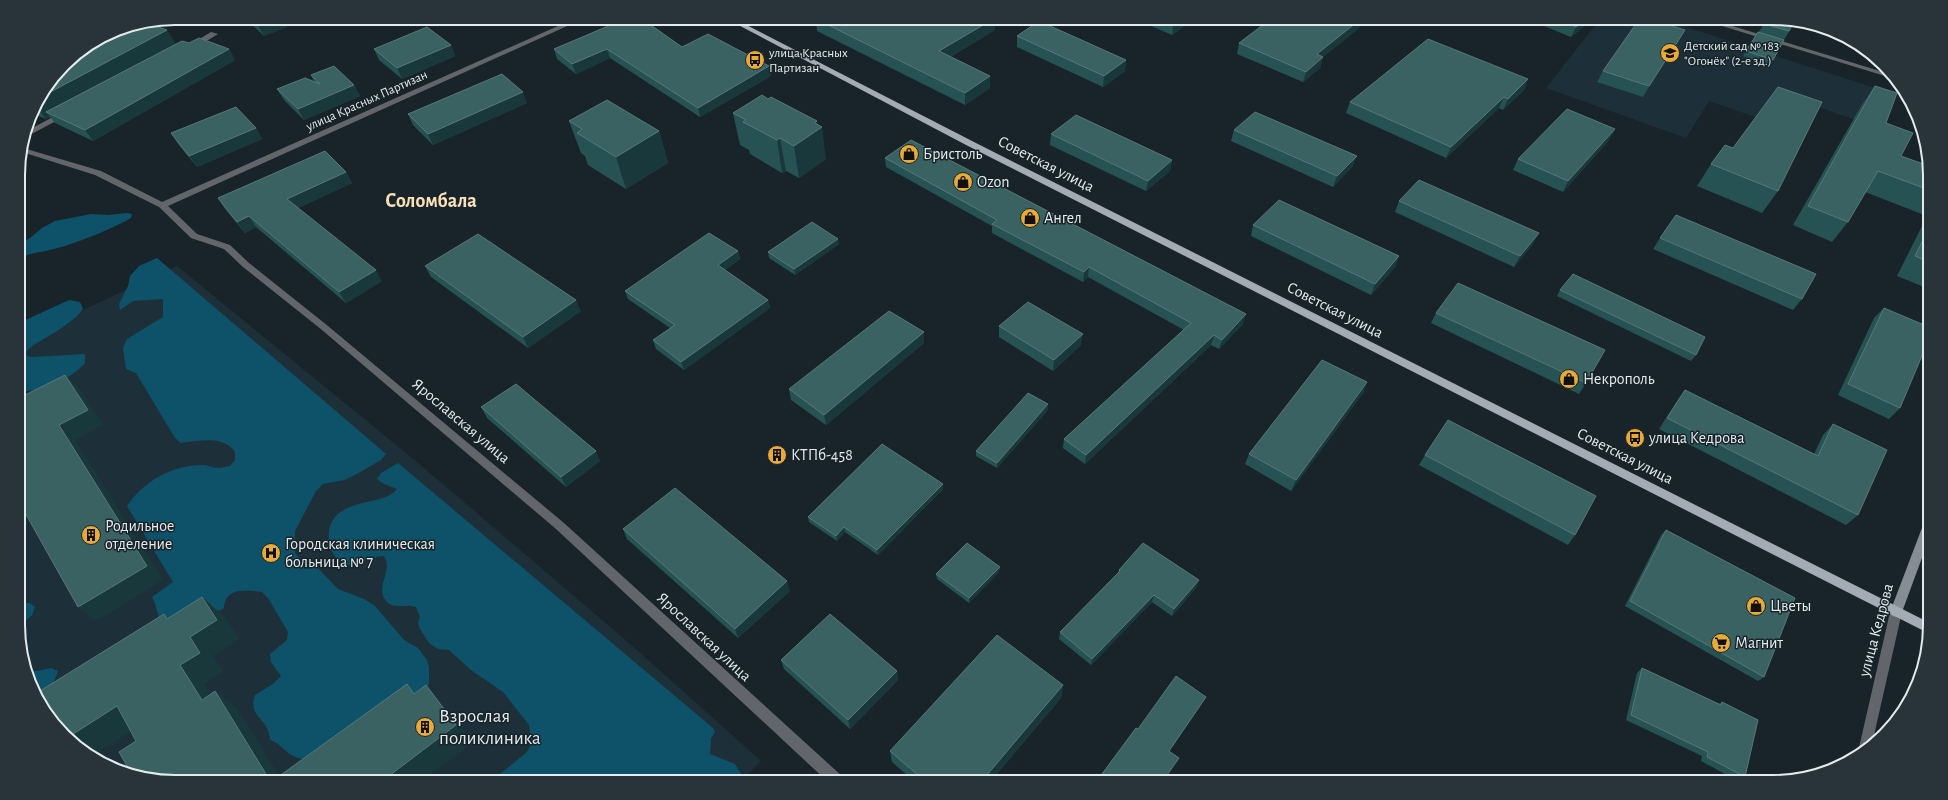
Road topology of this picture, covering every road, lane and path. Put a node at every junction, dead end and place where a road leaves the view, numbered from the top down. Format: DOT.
graph roads {
  1 [pos="566,25"];
  2 [pos="742,25"];
  3 [pos="1722,25"];
  4 [pos="214,34"];
  5 [pos="185,49"];
  6 [pos="1884,74"];
  7 [pos="75,108"];
  8 [pos="31,132"];
  9 [pos="27,151"];
  10 [pos="162,205"];
  11 [pos="1923,539"];
  12 [pos="1896,612"];
  13 [pos="1923,625"];
  14 [pos="1866,742"];
  15 [pos="830,775"];
  1 -- 10 [label="street, улица Красных Партизан"];
  2 -- 12 [label="main road, Советская улица"];
  3 -- 6 [label="street"];
  4 -- 5 [label="street"];
  7 -- 8 [label="street"];
  9 -- 10 [label="street, Ярославская улица"];
  10 -- 15 [label="street, Ярославская улица"];
  11 -- 12 [label="main road, улица Кедрова"];
  12 -- 13 [label="main road, Советская улица"];
  12 -- 14 [label="street, улица Кедрова"];
}
